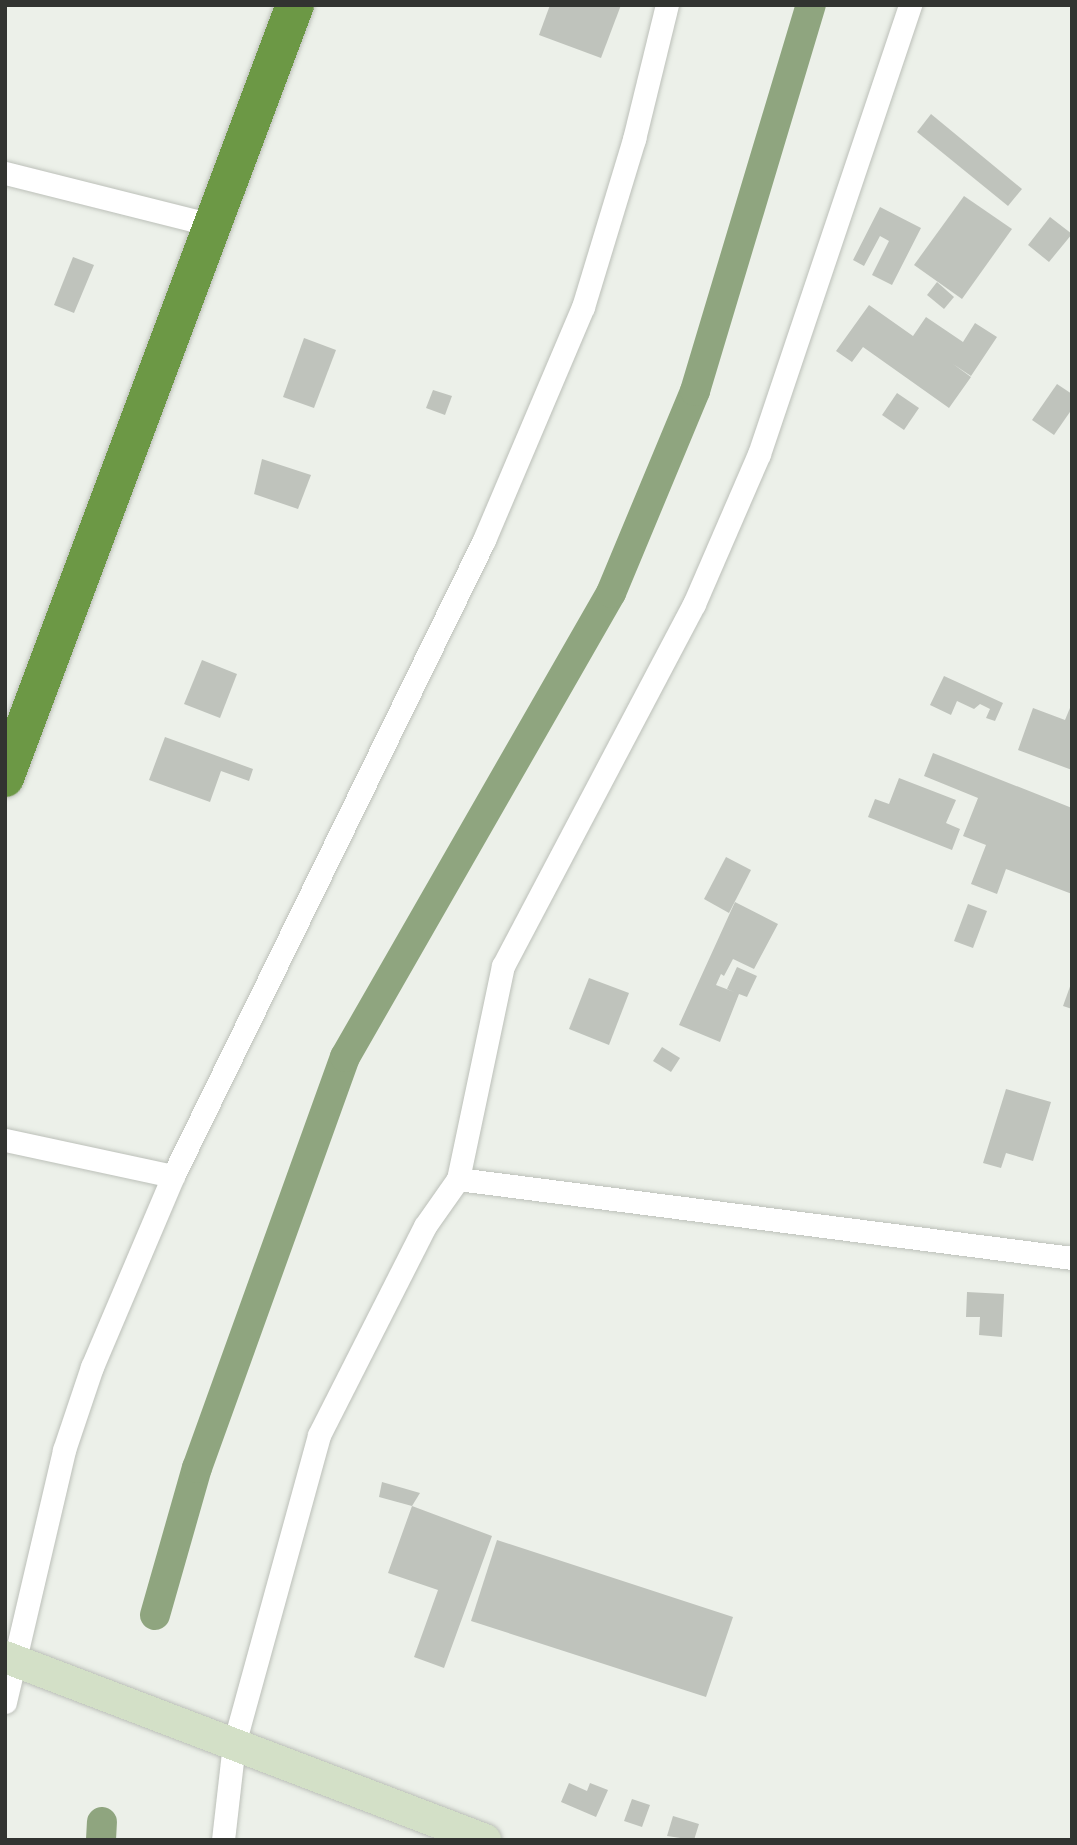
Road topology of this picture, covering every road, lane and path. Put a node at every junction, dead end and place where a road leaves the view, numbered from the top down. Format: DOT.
graph roads {
  1 [pos="295,5"];
  2 [pos="667,5"];
  3 [pos="910,5"];
  4 [pos="5,173"];
  5 [pos="212,225"];
  6 [pos="5,778"];
  7 [pos="5,1139"];
  8 [pos="173,1176"];
  9 [pos="458,1179"];
  10 [pos="1072,1258"];
  11 [pos="9,1659"];
  12 [pos="5,1702"];
  13 [pos="234,1744"];
  14 [pos="223,1840"];
  15 [pos="485,1840"];
  1 -- 5 [label="highway"];
  2 -- 8 [label="street"];
  3 -- 9 [label="street"];
  4 -- 5 [label="street"];
  5 -- 6 [label="highway"];
  7 -- 8 [label="street"];
  8 -- 11 [label="street"];
  9 -- 10 [label="street"];
  9 -- 13 [label="street"];
  11 -- 12 [label="street"];
  11 -- 13 [label="main road"];
  13 -- 14 [label="street"];
  13 -- 15 [label="main road"];
}
